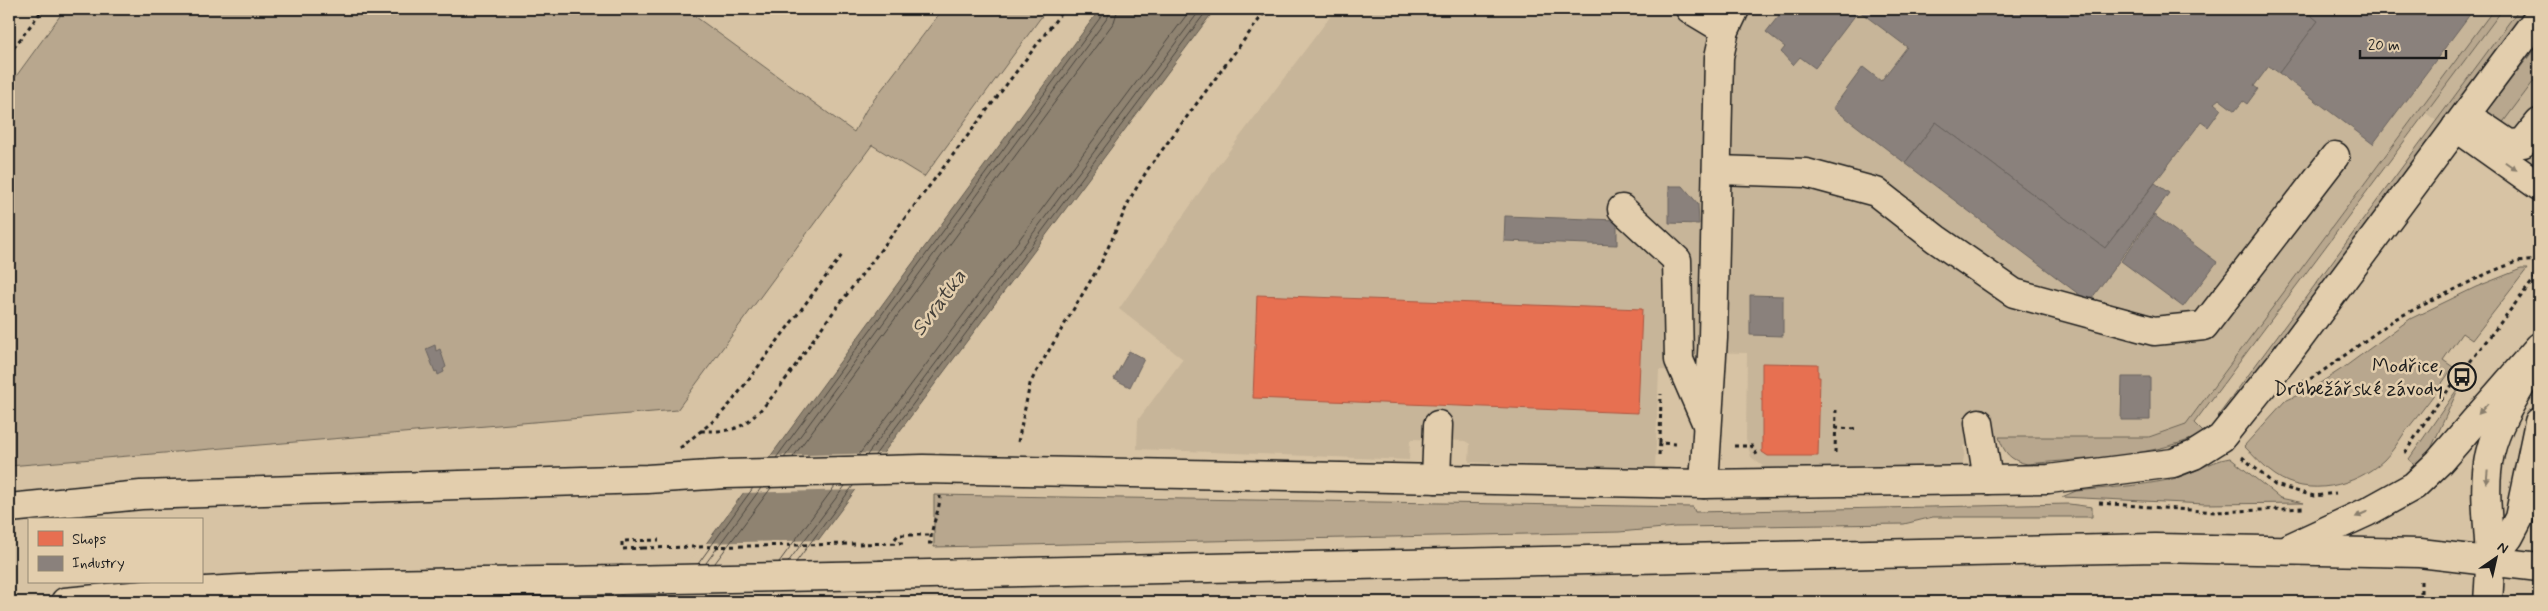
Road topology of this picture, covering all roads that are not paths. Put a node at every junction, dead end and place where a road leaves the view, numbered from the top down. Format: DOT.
graph roads {
  1 [pos="1690,9"];
  2 [pos="2539,16"];
  3 [pos="1730,20"];
  4 [pos="2461,121"];
  5 [pos="2539,123"];
  6 [pos="2335,156"];
  7 [pos="1717,170"];
  8 [pos="2539,186"];
  9 [pos="1622,209"];
  10 [pos="2539,347"];
  11 [pos="2539,353"];
  12 [pos="2539,422"];
  13 [pos="1979,423"];
  14 [pos="1438,425"];
  15 [pos="1708,425"];
  16 [pos="1436,479"];
  17 [pos="1988,480"];
  18 [pos="1704,484"];
  19 [pos="9,508"];
  20 [pos="2285,550"];
  21 [pos="2490,561"];
  22 [pos="2539,567"];
  23 [pos="65,602"];
  24 [pos="2488,602"];
  1 -- 3 [label="street"];
  2 -- 4 [label="street"];
  3 -- 7 [label="street"];
  4 -- 5 [label="street"];
  4 -- 8 [label="street, one-way"];
  4 -- 17 [label="street"];
  6 -- 7 [label="street"];
  7 -- 15 [label="street"];
  9 -- 15 [label="street"];
  10 -- 20 [label="street, one-way"];
  11 -- 21 [label="street, one-way"];
  12 -- 21 [label="street"];
  13 -- 17 [label="street"];
  14 -- 16 [label="street"];
  15 -- 18 [label="street"];
  16 -- 18 [label="street"];
  16 -- 19 [label="street"];
  17 -- 18 [label="street"];
  20 -- 21 [label="street"];
  20 -- 23 [label="street, bridge"];
  21 -- 22 [label="street"];
  21 -- 24 [label="street"];
}
